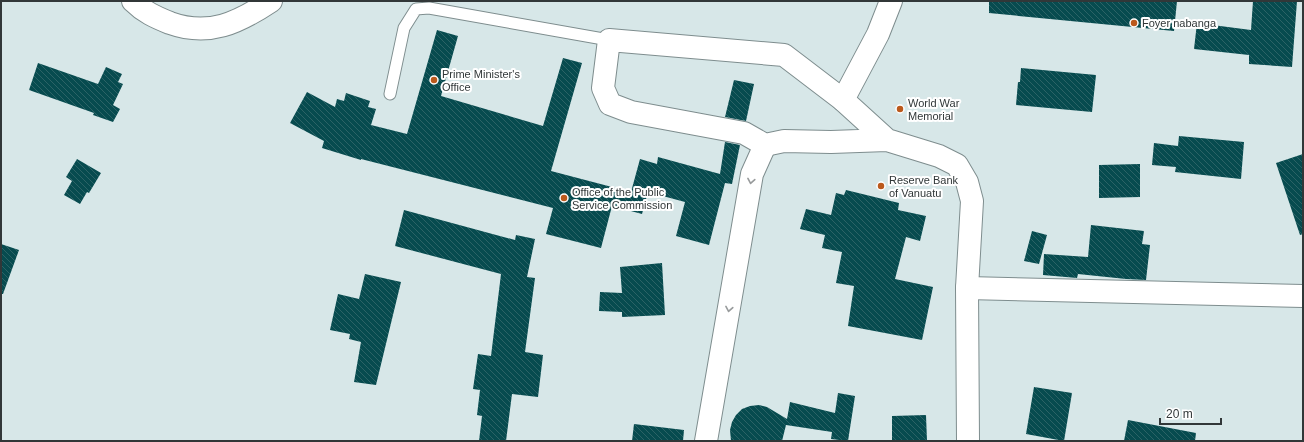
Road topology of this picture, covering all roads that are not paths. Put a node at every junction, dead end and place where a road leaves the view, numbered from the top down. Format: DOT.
graph roads {
  1 [pos="133,1"];
  2 [pos="271,1"];
  3 [pos="890,1"];
  4 [pos="609,40"];
  5 [pos="390,94"];
  6 [pos="843,100"];
  7 [pos="887,140"];
  8 [pos="765,145"];
  9 [pos="967,288"];
  10 [pos="1303,296"];
  11 [pos="706,441"];
  12 [pos="968,441"];
  1 -- 2 [label="street"];
  3 -- 6 [label="street"];
  4 -- 5 [label="lane"];
  4 -- 6 [label="street"];
  4 -- 8 [label="street"];
  6 -- 7 [label="street"];
  7 -- 8 [label="street"];
  7 -- 9 [label="street"];
  8 -- 11 [label="street, one-way"];
  9 -- 10 [label="street"];
  9 -- 12 [label="street"];
}
